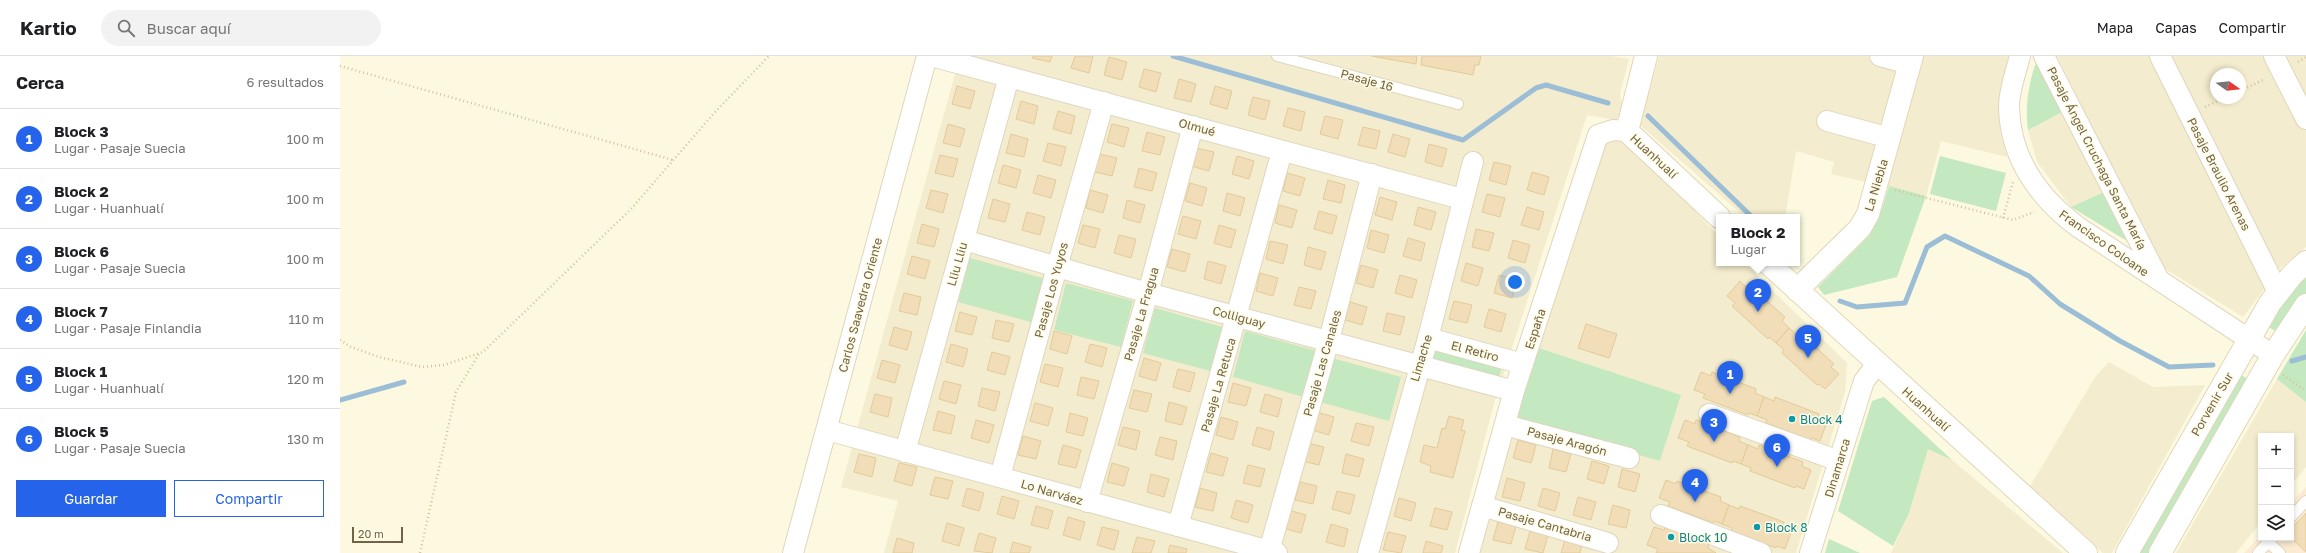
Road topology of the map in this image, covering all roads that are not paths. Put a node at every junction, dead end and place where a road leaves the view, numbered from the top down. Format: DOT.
graph roads {
  1 [pos="927,56"];
  2 [pos="931,56"];
  3 [pos="1276,56"];
  4 [pos="1646,56"];
  5 [pos="1880,56"];
  6 [pos="2020,56"];
  7 [pos="2044,56"];
  8 [pos="2160,56"];
  9 [pos="2274,56"];
  10 [pos="1911,60"];
  11 [pos="1009,77"];
  12 [pos="1104,102"];
  13 [pos="1458,104"];
  14 [pos="2306,119"];
  15 [pos="1828,121"];
  16 [pos="1193,126"];
  17 [pos="1627,131"];
  18 [pos="1890,138"];
  19 [pos="1282,151"];
  20 [pos="1473,162"];
  21 [pos="1372,174"];
  22 [pos="1462,199"];
  23 [pos="1716,214"];
  24 [pos="964,240"];
  25 [pos="2306,262"];
  26 [pos="1771,266"];
  27 [pos="1057,267"];
  28 [pos="2160,282"];
  29 [pos="1797,290"];
  30 [pos="2278,292"];
  31 [pos="1148,293"];
  32 [pos="2306,305"];
  33 [pos="1237,317"];
  34 [pos="1428,338"];
  35 [pos="1329,340"];
  36 [pos="2248,341"];
  37 [pos="2273,355"];
  38 [pos="1523,364"];
  39 [pos="1877,364"];
  40 [pos="1419,366"];
  41 [pos="1514,391"];
  42 [pos="1709,414"];
  43 [pos="1505,425"];
  44 [pos="827,430"];
  45 [pos="905,452"];
  46 [pos="1629,458"];
  47 [pos="1839,461"];
  48 [pos="1000,478"];
  49 [pos="2306,501"];
  50 [pos="1087,502"];
  51 [pos="1482,506"];
  52 [pos="2294,514"];
  53 [pos="1661,515"];
  54 [pos="1178,526"];
  55 [pos="2269,541"];
  56 [pos="2271,541"];
  57 [pos="1608,543"];
  58 [pos="1273,552"];
  59 [pos="793,553"];
  60 [pos="1368,553"];
  61 [pos="1469,553"];
  62 [pos="1761,553"];
  63 [pos="1810,553"];
  64 [pos="2086,553"];
  65 [pos="2127,553"];
  66 [pos="2160,553"];
  67 [pos="2258,553"];
  68 [pos="2280,553"];
  1 -- 44 [label="street, Carlos Saavedra Oriente"];
  2 -- 11 [label="street, Olmué"];
  3 -- 13 [label="lane, Pasaje 16"];
  4 -- 17 [label="street, Huanhualí"];
  5 -- 10 [label="street"];
  6 -- 28 [label="street, Francisco Coloane"];
  7 -- 28 [label="street, Pasaje Ángel Cruchaga Santa María"];
  8 -- 30 [label="street, Pasaje Braulio Arenas"];
  9 -- 14 [label="street"];
  10 -- 18 [label="street, La Niebla"];
  11 -- 12 [label="street, Olmué"];
  11 -- 24 [label="street, Lliu Lliu"];
  12 -- 16 [label="street, Olmué"];
  12 -- 27 [label="street, Pasaje Los Yuyos"];
  15 -- 18 [label="street"];
  16 -- 19 [label="street, Olmué"];
  16 -- 31 [label="street, Pasaje La Fragua"];
  17 -- 23 [label="street, Huanhualí"];
  17 -- 38 [label="street, España"];
  18 -- 29 [label="street, La Niebla"];
  19 -- 21 [label="street, Olmué"];
  19 -- 33 [label="street, Pasaje La Retuca"];
  20 -- 22 [label="street, Limache"];
  21 -- 22 [label="street, Olmué"];
  21 -- 35 [label="street, Pasaje Las Canales"];
  22 -- 34 [label="street, Limache"];
  24 -- 27 [label="street, Colliguay"];
  24 -- 45 [label="street, Lliu Lliu"];
  25 -- 30 [label="street, Porvenir Sur"];
  26 -- 29 [label="street, Huanhualí"];
  27 -- 31 [label="street, Colliguay"];
  27 -- 48 [label="street, Pasaje Los Yuyos"];
  28 -- 36 [label="street, Francisco Coloane"];
  29 -- 39 [label="street, Huanhualí"];
  30 -- 36 [label="street, Porvenir Sur"];
  31 -- 33 [label="street, Colliguay"];
  31 -- 50 [label="street, Pasaje La Fragua"];
  32 -- 37 [label="street"];
  33 -- 35 [label="street, Colliguay"];
  33 -- 54 [label="street, Pasaje La Retuca"];
  34 -- 38 [label="street, El Retiro"];
  34 -- 40 [label="street, Limache"];
  35 -- 40 [label="street, Colliguay"];
  35 -- 58 [label="street, Pasaje Las Canales"];
  36 -- 37 [label="street, Francisco Coloane"];
  36 -- 65 [label="street, Porvenir Sur"];
  37 -- 66 [label="street"];
  38 -- 41 [label="street, España"];
  39 -- 47 [label="street, Dinamarca"];
  39 -- 64 [label="street, Huanhualí"];
  40 -- 41 [label="street, Colliguay"];
  40 -- 60 [label="street, Limache"];
  41 -- 43 [label="street, España"];
  42 -- 47 [label="street"];
  43 -- 46 [label="street, Pasaje Aragón"];
  43 -- 51 [label="street, España"];
  44 -- 45 [label="street, Lo Narváez"];
  44 -- 59 [label="street, Carlos Saavedra Oriente"];
  45 -- 48 [label="street, Lo Narváez"];
  47 -- 63 [label="street, Dinamarca"];
  48 -- 50 [label="street, Lo Narváez"];
  49 -- 52 [label="lane"];
  50 -- 54 [label="street, Lo Narváez"];
  51 -- 57 [label="street, Pasaje Cantabria"];
  51 -- 61 [label="street, España"];
  53 -- 62 [label="street"];
  54 -- 58 [label="street, Lo Narváez"];
  55 -- 67 [label="lane"];
  56 -- 68 [label="lane"];
}
